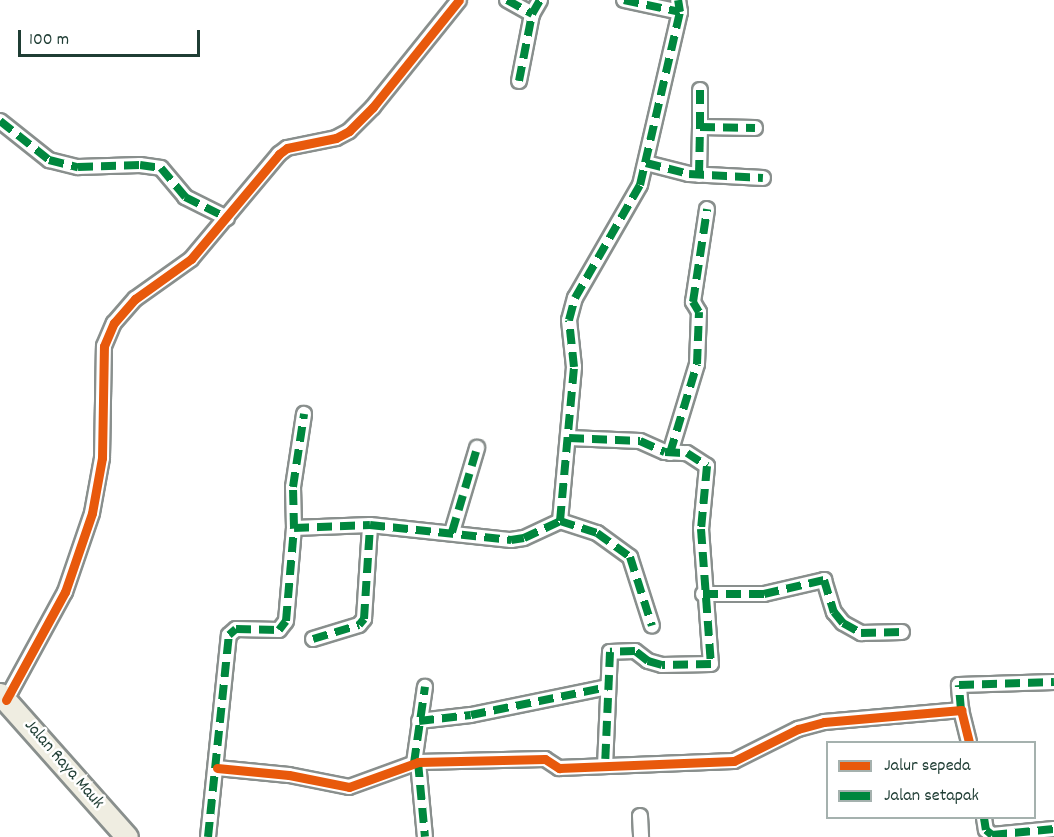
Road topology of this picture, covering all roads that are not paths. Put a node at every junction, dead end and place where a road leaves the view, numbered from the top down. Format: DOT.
graph roads {
  1 [pos="459,0"];
  2 [pos="507,0"];
  3 [pos="540,0"];
  4 [pos="624,0"];
  5 [pos="679,6"];
  6 [pos="532,14"];
  7 [pos="519,81"];
  8 [pos="700,90"];
  9 [pos="0,121"];
  10 [pos="700,127"];
  11 [pos="755,128"];
  12 [pos="646,163"];
  13 [pos="699,175"];
  14 [pos="763,178"];
  15 [pos="707,209"];
  16 [pos="227,218"];
  17 [pos="304,414"];
  18 [pos="569,438"];
  19 [pos="477,448"];
  20 [pos="670,453"];
  21 [pos="560,521"];
  22 [pos="370,525"];
  23 [pos="294,528"];
  24 [pos="452,532"];
  25 [pos="703,594"];
  26 [pos="652,626"];
  27 [pos="902,632"];
  28 [pos="313,639"];
  29 [pos="1054,682"];
  30 [pos="425,687"];
  31 [pos="607,687"];
  32 [pos="3,697"];
  33 [pos="961,710"];
  34 [pos="419,721"];
  35 [pos="969,741"];
  36 [pos="416,762"];
  37 [pos="605,765"];
  38 [pos="217,768"];
  39 [pos="640,816"];
  40 [pos="984,819"];
  41 [pos="1054,829"];
  42 [pos="127,837"];
  43 [pos="208,837"];
  44 [pos="425,837"];
  45 [pos="641,837"];
  1 -- 16 [label="street"];
  2 -- 6 [label="street"];
  3 -- 6 [label="street"];
  4 -- 5 [label="street"];
  5 -- 12 [label="street"];
  6 -- 7 [label="street"];
  8 -- 10 [label="street"];
  9 -- 16 [label="street"];
  10 -- 11 [label="street"];
  10 -- 13 [label="street"];
  12 -- 13 [label="street"];
  12 -- 18 [label="street"];
  13 -- 14 [label="street"];
  15 -- 20 [label="street"];
  16 -- 32 [label="street"];
  17 -- 23 [label="street"];
  18 -- 20 [label="street"];
  18 -- 21 [label="street"];
  19 -- 24 [label="street"];
  20 -- 25 [label="street"];
  21 -- 24 [label="street"];
  21 -- 26 [label="street"];
  22 -- 23 [label="street"];
  22 -- 24 [label="street"];
  22 -- 28 [label="street"];
  23 -- 38 [label="street"];
  25 -- 27 [label="street"];
  25 -- 31 [label="street"];
  29 -- 33 [label="street"];
  30 -- 34 [label="street"];
  31 -- 34 [label="street"];
  31 -- 37 [label="street"];
  32 -- 42 [label="main road, Jalan Raya Mauk"];
  33 -- 35 [label="street"];
  33 -- 37 [label="street"];
  34 -- 36 [label="street"];
  36 -- 37 [label="street"];
  36 -- 38 [label="street"];
  36 -- 44 [label="street"];
  38 -- 43 [label="street"];
  39 -- 45 [label="street"];
  40 -- 41 [label="street"];
}
